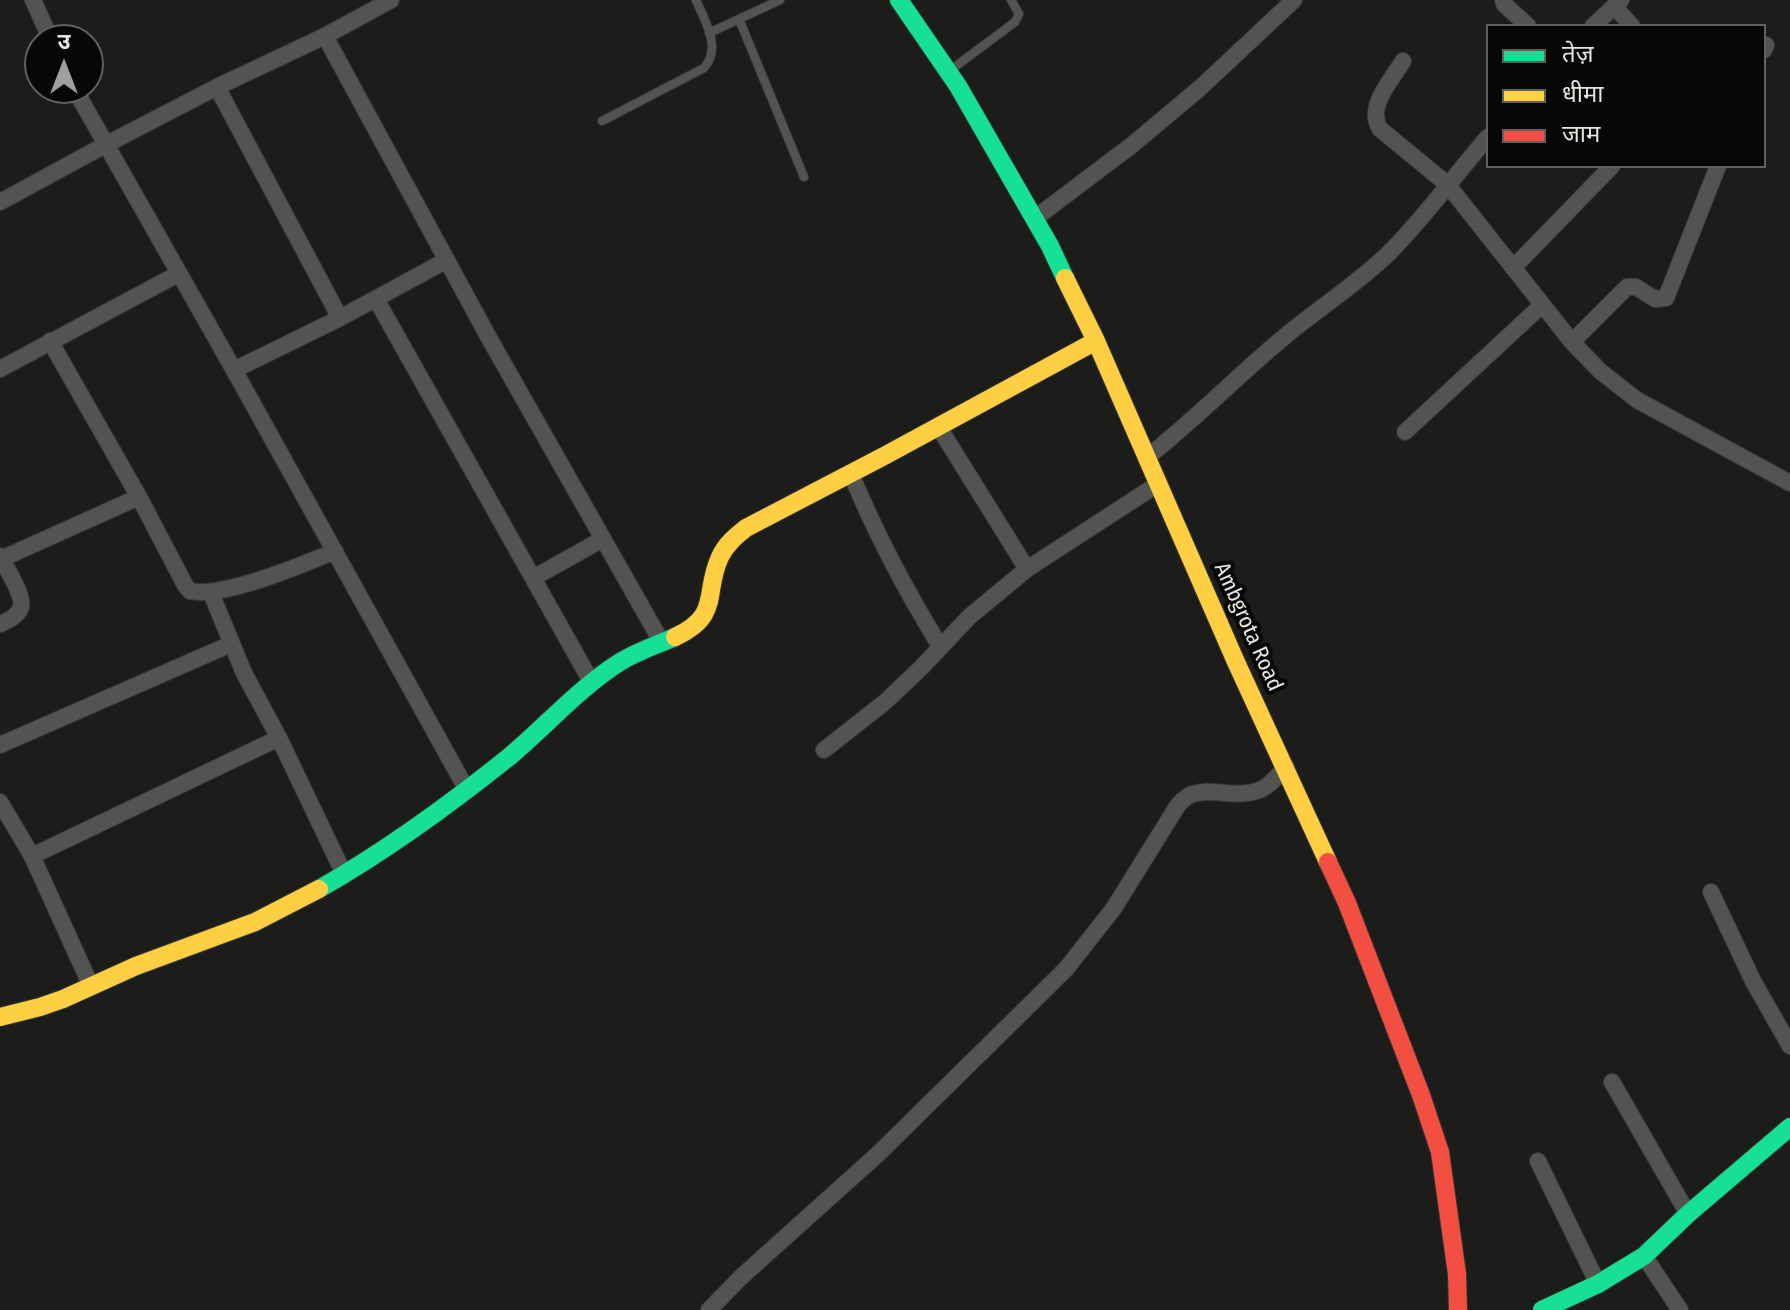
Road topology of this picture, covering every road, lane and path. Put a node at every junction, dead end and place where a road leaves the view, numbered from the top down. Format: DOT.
graph roads {
  1 [pos="33,0"];
  2 [pos="389,0"];
  3 [pos="696,0"];
  4 [pos="780,0"];
  5 [pos="899,0"];
  6 [pos="1011,0"];
  7 [pos="1294,0"];
  8 [pos="1503,0"];
  9 [pos="1618,3"];
  10 [pos="739,19"];
  11 [pos="44,24"];
  12 [pos="1526,24"];
  13 [pos="1595,24"];
  14 [pos="1631,24"];
  15 [pos="709,33"];
  16 [pos="325,36"];
  17 [pos="1403,61"];
  18 [pos="948,71"];
  19 [pos="217,87"];
  20 [pos="83,104"];
  21 [pos="602,121"];
  22 [pos="1486,139"];
  23 [pos="105,145"];
  24 [pos="1610,168"];
  25 [pos="1717,168"];
  26 [pos="804,177"];
  27 [pos="1447,184"];
  28 [pos="0,202"];
  29 [pos="1034,219"];
  30 [pos="447,260"];
  31 [pos="1514,267"];
  32 [pos="178,274"];
  33 [pos="376,299"];
  34 [pos="1542,305"];
  35 [pos="340,318"];
  36 [pos="50,341"];
  37 [pos="1096,341"];
  38 [pos="1572,342"];
  39 [pos="0,369"];
  40 [pos="234,370"];
  41 [pos="938,426"];
  42 [pos="1405,432"];
  43 [pos="1146,458"];
  44 [pos="851,474"];
  45 [pos="1790,483"];
  46 [pos="1158,484"];
  47 [pos="139,497"];
  48 [pos="603,539"];
  49 [pos="335,551"];
  50 [pos="1,558"];
  51 [pos="1027,569"];
  52 [pos="533,578"];
  53 [pos="211,593"];
  54 [pos="0,624"];
  55 [pos="661,641"];
  56 [pos="231,644"];
  57 [pos="940,646"];
  58 [pos="592,683"];
  59 [pos="279,738"];
  60 [pos="0,745"];
  61 [pos="824,750"];
  62 [pos="1286,767"];
  63 [pos="467,790"];
  64 [pos="0,802"];
  65 [pos="32,856"];
  66 [pos="344,874"];
  67 [pos="1711,892"];
  68 [pos="91,986"];
  69 [pos="0,1017"];
  70 [pos="1790,1046"];
  71 [pos="1612,1082"];
  72 [pos="1790,1127"];
  73 [pos="1538,1161"];
  74 [pos="1688,1214"];
  75 [pos="1644,1256"];
  76 [pos="1598,1284"];
  77 [pos="709,1310"];
  78 [pos="1458,1310"];
  79 [pos="1542,1310"];
  80 [pos="1680,1310"];
  1 -- 11 [label="street"];
  2 -- 16 [label="street"];
  3 -- 15 [label="lane"];
  4 -- 10 [label="lane"];
  5 -- 18 [label="street, Ambgrota Road"];
  6 -- 18 [label="lane"];
  7 -- 29 [label="street"];
  8 -- 12 [label="street"];
  9 -- 13 [label="street"];
  9 -- 14 [label="street"];
  10 -- 15 [label="lane"];
  10 -- 26 [label="lane"];
  15 -- 21 [label="lane"];
  16 -- 19 [label="street"];
  16 -- 30 [label="street"];
  17 -- 27 [label="street"];
  18 -- 29 [label="street, Ambgrota Road"];
  19 -- 23 [label="street"];
  19 -- 35 [label="street"];
  20 -- 23 [label="street"];
  22 -- 27 [label="street"];
  23 -- 28 [label="street"];
  23 -- 32 [label="street"];
  24 -- 31 [label="street"];
  25 -- 38 [label="street"];
  27 -- 31 [label="street"];
  27 -- 43 [label="street"];
  29 -- 37 [label="street, Ambgrota Road"];
  30 -- 33 [label="street"];
  30 -- 48 [label="street"];
  31 -- 34 [label="street"];
  32 -- 36 [label="street"];
  32 -- 40 [label="street"];
  33 -- 35 [label="street"];
  33 -- 52 [label="street"];
  34 -- 38 [label="street"];
  34 -- 42 [label="street"];
  35 -- 40 [label="street"];
  36 -- 39 [label="street"];
  36 -- 47 [label="street"];
  37 -- 41 [label="street"];
  37 -- 43 [label="street, Ambgrota Road"];
  38 -- 45 [label="street"];
  40 -- 49 [label="street"];
  41 -- 44 [label="street"];
  41 -- 51 [label="street"];
  43 -- 46 [label="street, Ambgrota Road"];
  44 -- 55 [label="street"];
  44 -- 57 [label="street"];
  46 -- 51 [label="street"];
  46 -- 62 [label="street, Ambgrota Road"];
  47 -- 50 [label="street"];
  47 -- 53 [label="street"];
  48 -- 52 [label="street"];
  48 -- 55 [label="street"];
  49 -- 53 [label="street"];
  49 -- 63 [label="street"];
  50 -- 54 [label="street"];
  51 -- 57 [label="street"];
  52 -- 58 [label="street"];
  53 -- 56 [label="street"];
  55 -- 58 [label="street"];
  56 -- 59 [label="street"];
  56 -- 60 [label="street"];
  57 -- 61 [label="street"];
  58 -- 63 [label="street"];
  59 -- 65 [label="street"];
  59 -- 66 [label="street"];
  62 -- 77 [label="street"];
  62 -- 78 [label="street, Ambgrota Road"];
  63 -- 66 [label="street"];
  64 -- 65 [label="street"];
  65 -- 68 [label="street"];
  66 -- 68 [label="street"];
  67 -- 70 [label="street"];
  68 -- 69 [label="street"];
  71 -- 74 [label="street"];
  72 -- 74 [label="street"];
  73 -- 76 [label="street"];
  74 -- 75 [label="street"];
  75 -- 76 [label="street"];
  75 -- 80 [label="street"];
  76 -- 79 [label="street"];
}
